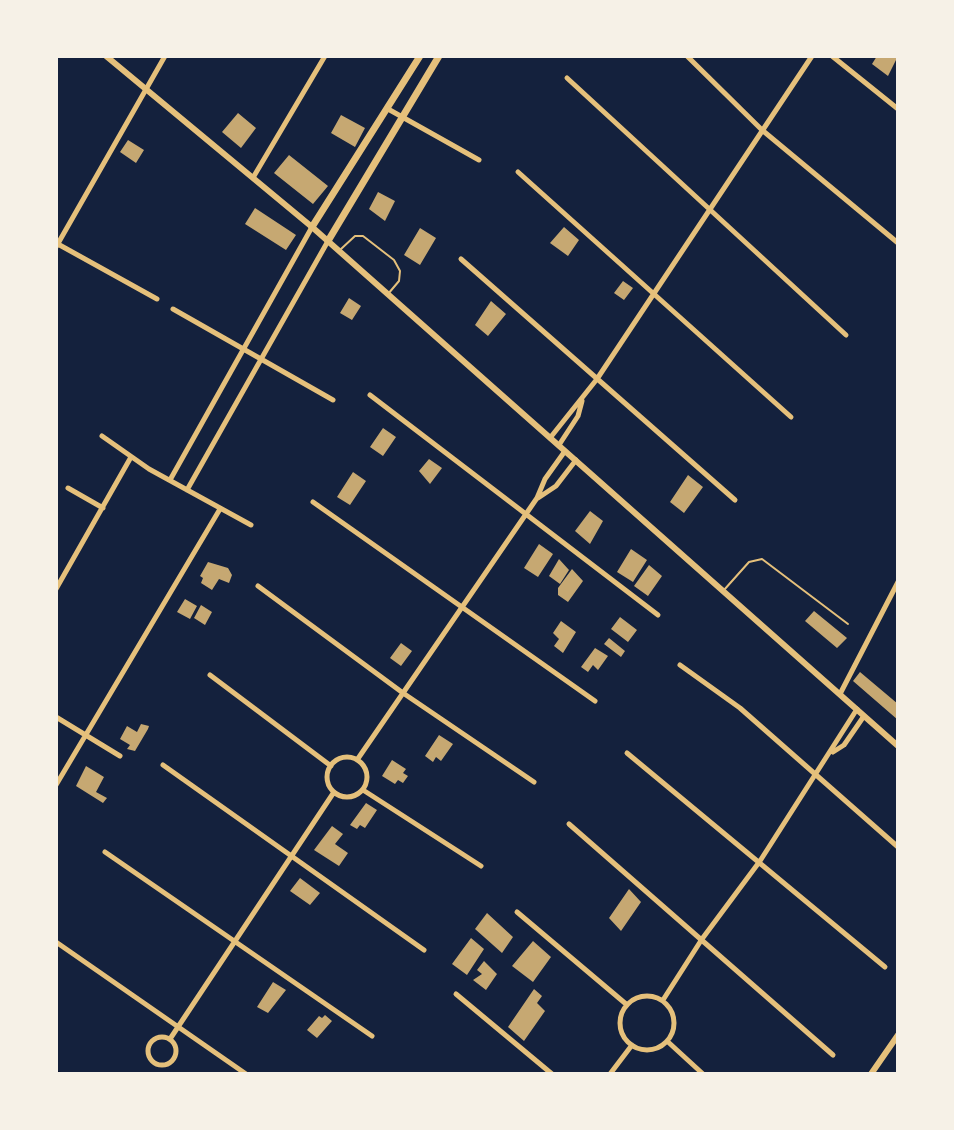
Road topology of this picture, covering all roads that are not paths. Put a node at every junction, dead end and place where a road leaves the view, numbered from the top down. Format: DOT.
graph roads {
  1 [pos="106,56"];
  2 [pos="165,56"];
  3 [pos="325,56"];
  4 [pos="420,56"];
  5 [pos="439,56"];
  6 [pos="687,56"];
  7 [pos="812,56"];
  8 [pos="832,56"];
  9 [pos="567,78"];
  10 [pos="148,87"];
  11 [pos="388,109"];
  12 [pos="898,109"];
  13 [pos="402,118"];
  14 [pos="762,130"];
  15 [pos="479,160"];
  16 [pos="518,172"];
  17 [pos="254,176"];
  18 [pos="708,209"];
  19 [pos="312,227"];
  20 [pos="328,241"];
  21 [pos="898,243"];
  22 [pos="57,244"];
  23 [pos="339,251"];
  24 [pos="461,259"];
  25 [pos="388,294"];
  26 [pos="654,295"];
  27 [pos="157,299"];
  28 [pos="173,309"];
  29 [pos="846,335"];
  30 [pos="244,350"];
  31 [pos="261,359"];
  32 [pos="597,379"];
  33 [pos="370,395"];
  34 [pos="333,400"];
  35 [pos="582,400"];
  36 [pos="791,417"];
  37 [pos="102,436"];
  38 [pos="550,438"];
  39 [pos="559,445"];
  40 [pos="565,451"];
  41 [pos="131,457"];
  42 [pos="576,460"];
  43 [pos="170,480"];
  44 [pos="68,488"];
  45 [pos="187,490"];
  46 [pos="537,498"];
  47 [pos="735,500"];
  48 [pos="313,502"];
  49 [pos="103,508"];
  50 [pos="220,509"];
  51 [pos="524,516"];
  52 [pos="251,525"];
  53 [pos="898,582"];
  54 [pos="258,586"];
  55 [pos="56,589"];
  56 [pos="723,591"];
  57 [pos="461,610"];
  58 [pos="658,615"];
  59 [pos="848,624"];
  60 [pos="680,665"];
  61 [pos="210,675"];
  62 [pos="403,693"];
  63 [pos="840,694"];
  64 [pos="595,701"];
  65 [pos="857,709"];
  66 [pos="864,716"];
  67 [pos="56,717"];
  68 [pos="85,734"];
  69 [pos="898,746"];
  70 [pos="627,753"];
  71 [pos="832,753"];
  72 [pos="120,756"];
  73 [pos="357,760"];
  74 [pos="163,765"];
  75 [pos="331,766"];
  76 [pos="817,775"];
  77 [pos="534,782"];
  78 [pos="56,785"];
  79 [pos="363,790"];
  80 [pos="334,792"];
  81 [pos="569,824"];
  82 [pos="898,847"];
  83 [pos="105,852"];
  84 [pos="292,859"];
  85 [pos="760,861"];
  86 [pos="481,866"];
  87 [pos="517,912"];
  88 [pos="702,939"];
  89 [pos="56,942"];
  90 [pos="236,942"];
  91 [pos="424,950"];
  92 [pos="885,967"];
  93 [pos="456,994"];
  94 [pos="663,1000"];
  95 [pos="626,1004"];
  96 [pos="177,1027"];
  97 [pos="898,1035"];
  98 [pos="372,1036"];
  99 [pos="170,1039"];
  100 [pos="667,1041"];
  101 [pos="632,1045"];
  102 [pos="833,1055"];
  103 [pos="246,1074"];
  104 [pos="552,1074"];
  105 [pos="610,1074"];
  106 [pos="703,1074"];
  107 [pos="871,1074"];
  1 -- 10 [label="street"];
  2 -- 10 [label="street"];
  3 -- 17 [label="street"];
  4 -- 11 [label="main road"];
  5 -- 13 [label="main road"];
  6 -- 14 [label="street"];
  7 -- 14 [label="street"];
  8 -- 12 [label="street"];
  9 -- 18 [label="street"];
  10 -- 17 [label="street"];
  10 -- 22 [label="street"];
  11 -- 13 [label="street"];
  11 -- 19 [label="main road"];
  13 -- 15 [label="street"];
  13 -- 20 [label="main road"];
  14 -- 18 [label="street"];
  14 -- 21 [label="street"];
  16 -- 26 [label="street"];
  17 -- 19 [label="street"];
  18 -- 26 [label="street"];
  18 -- 29 [label="street"];
  19 -- 20 [label="street"];
  19 -- 30 [label="street"];
  20 -- 23 [label="street"];
  20 -- 31 [label="street"];
  22 -- 27 [label="street"];
  23 -- 25 [label="street"];
  23 -- 25 [label="lane"];
  24 -- 32 [label="street"];
  25 -- 38 [label="street"];
  26 -- 32 [label="street"];
  26 -- 36 [label="street"];
  28 -- 30 [label="street"];
  30 -- 31 [label="street"];
  30 -- 43 [label="street"];
  31 -- 34 [label="street"];
  31 -- 45 [label="street"];
  32 -- 35 [label="street"];
  32 -- 47 [label="street"];
  33 -- 51 [label="street"];
  35 -- 38 [label="street"];
  35 -- 39 [label="street"];
  37 -- 41 [label="street"];
  38 -- 39 [label="street"];
  39 -- 40 [label="street"];
  40 -- 42 [label="street"];
  40 -- 46 [label="street"];
  41 -- 43 [label="street"];
  41 -- 49 [label="street"];
  42 -- 46 [label="street"];
  42 -- 56 [label="street"];
  43 -- 45 [label="street"];
  44 -- 49 [label="street"];
  45 -- 50 [label="street"];
  46 -- 51 [label="street"];
  48 -- 57 [label="street"];
  49 -- 55 [label="street"];
  50 -- 52 [label="street"];
  50 -- 68 [label="street"];
  51 -- 57 [label="street"];
  51 -- 58 [label="street"];
  53 -- 63 [label="street"];
  54 -- 62 [label="street"];
  56 -- 59 [label="lane"];
  56 -- 63 [label="street"];
  57 -- 62 [label="street"];
  57 -- 64 [label="street"];
  60 -- 76 [label="street"];
  61 -- 75 [label="street"];
  62 -- 73 [label="street"];
  62 -- 77 [label="street"];
  63 -- 65 [label="street"];
  65 -- 66 [label="street"];
  65 -- 71 [label="street"];
  66 -- 69 [label="street"];
  66 -- 71 [label="street"];
  67 -- 68 [label="street"];
  68 -- 72 [label="street"];
  68 -- 78 [label="street"];
  70 -- 85 [label="street"];
  71 -- 76 [label="street"];
  73 -- 75 [label="street"];
  73 -- 79 [label="street"];
  74 -- 84 [label="street"];
  75 -- 80 [label="street"];
  76 -- 82 [label="street"];
  76 -- 85 [label="street"];
  79 -- 80 [label="street"];
  79 -- 86 [label="street"];
  80 -- 84 [label="street"];
  81 -- 88 [label="street"];
  83 -- 90 [label="street"];
  84 -- 90 [label="street"];
  84 -- 91 [label="street"];
  85 -- 88 [label="street"];
  85 -- 92 [label="street"];
  87 -- 95 [label="street"];
  88 -- 94 [label="street"];
  88 -- 102 [label="street"];
  89 -- 96 [label="street"];
  90 -- 96 [label="street"];
  90 -- 98 [label="street"];
  93 -- 104 [label="street"];
  94 -- 95 [label="street"];
  94 -- 100 [label="street"];
  95 -- 101 [label="street"];
  96 -- 99 [label="street"];
  96 -- 103 [label="street"];
  97 -- 107 [label="street"];
  99 -- 99 [label="street"];
  100 -- 101 [label="street"];
  100 -- 106 [label="street"];
  101 -- 105 [label="street"];
}
